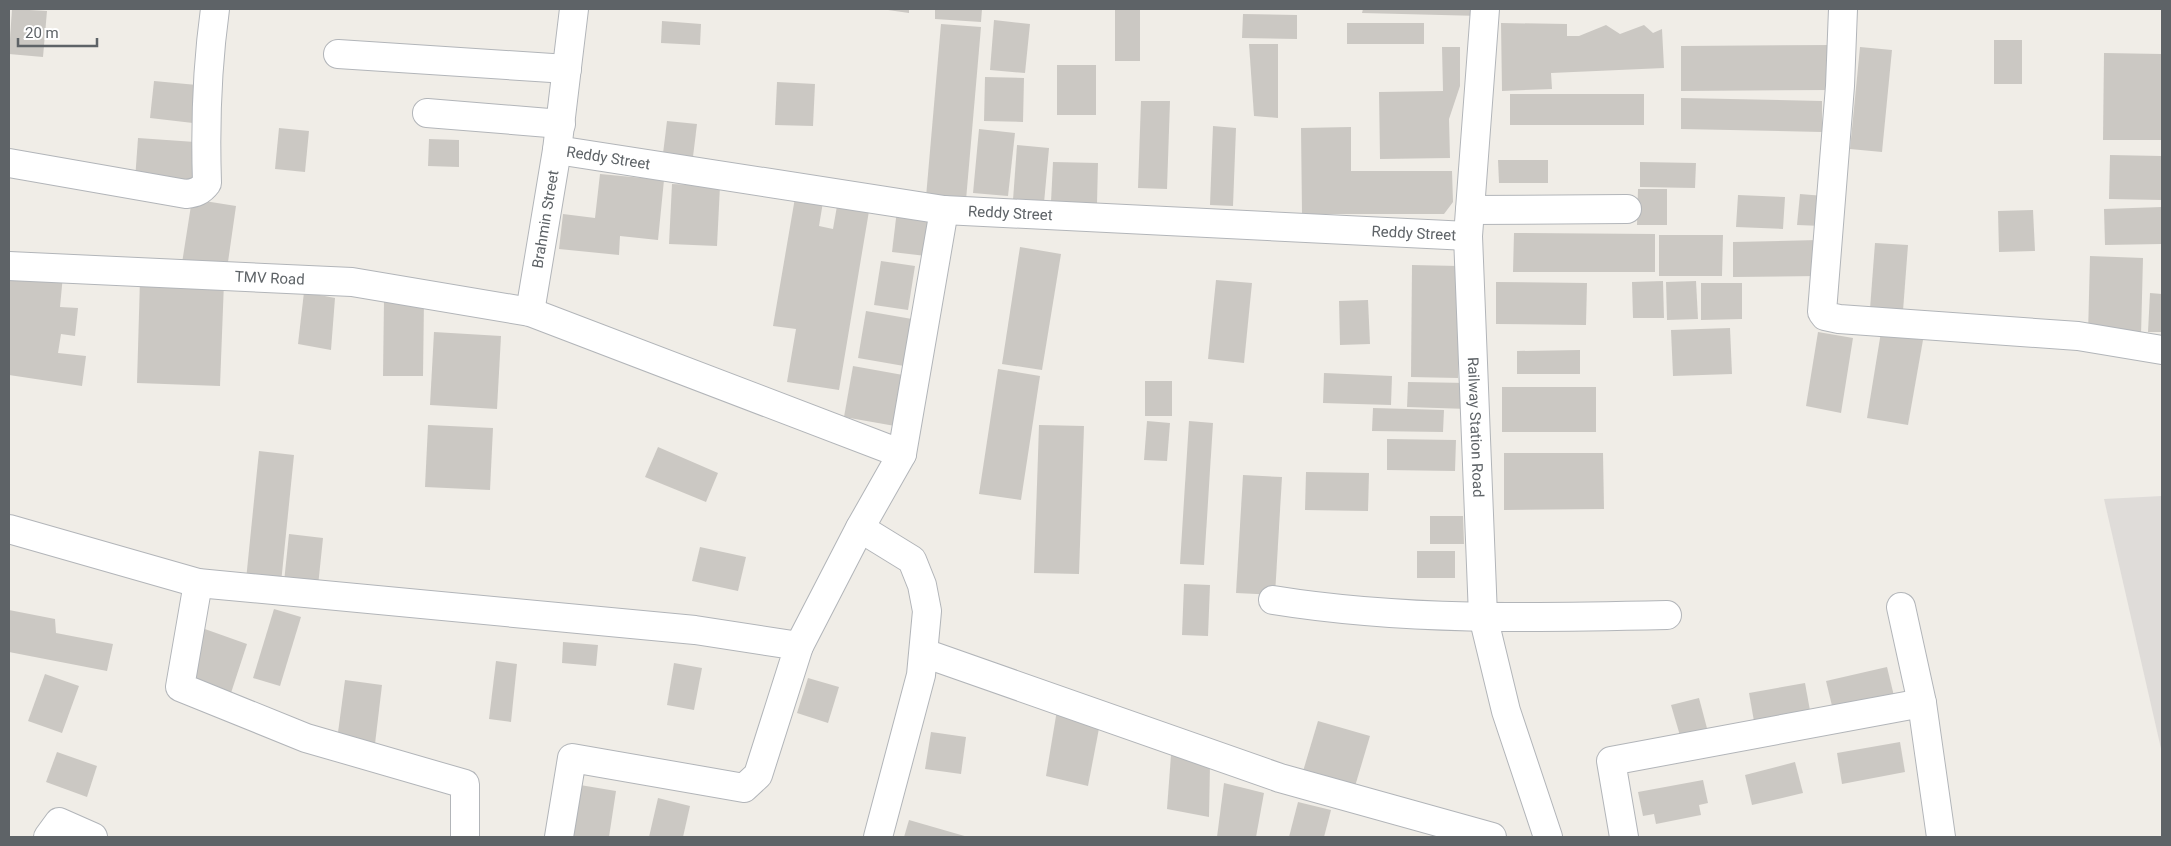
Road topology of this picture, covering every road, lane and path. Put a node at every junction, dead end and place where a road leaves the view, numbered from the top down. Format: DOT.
graph roads {
  1 [pos="215,9"];
  2 [pos="574,9"];
  3 [pos="1485,9"];
  4 [pos="1843,9"];
  5 [pos="338,54"];
  6 [pos="567,69"];
  7 [pos="427,113"];
  8 [pos="559,137"];
  9 [pos="9,163"];
  10 [pos="1627,209"];
  11 [pos="944,210"];
  12 [pos="1469,223"];
  13 [pos="9,266"];
  14 [pos="530,312"];
  15 [pos="2162,350"];
  16 [pos="902,454"];
  17 [pos="860,528"];
  18 [pos="9,529"];
  19 [pos="198,583"];
  20 [pos="1273,600"];
  21 [pos="1901,607"];
  22 [pos="1666,615"];
  23 [pos="1483,616"];
  24 [pos="799,646"];
  25 [pos="924,653"];
  26 [pos="1922,703"];
  27 [pos="48,837"];
  28 [pos="93,837"];
  29 [pos="465,837"];
  30 [pos="559,837"];
  31 [pos="878,837"];
  32 [pos="1492,837"];
  33 [pos="1548,837"];
  34 [pos="1624,837"];
  35 [pos="1941,837"];
  1 -- 9 [label="street"];
  2 -- 6 [label="street, Brahmin Street"];
  3 -- 12 [label="street, Railway Station Road"];
  4 -- 15 [label="street"];
  5 -- 6 [label="street"];
  6 -- 8 [label="street, Brahmin Street"];
  7 -- 8 [label="street, Reddy Street"];
  8 -- 11 [label="street, Reddy Street"];
  8 -- 14 [label="street, Brahmin Street"];
  10 -- 12 [label="street, Reddy Street"];
  11 -- 12 [label="street, Reddy Street"];
  11 -- 16 [label="street"];
  12 -- 23 [label="street, Railway Station Road"];
  13 -- 14 [label="street, TMV Road"];
  14 -- 16 [label="street, TMV Road"];
  16 -- 17 [label="street"];
  17 -- 24 [label="street"];
  17 -- 25 [label="street"];
  18 -- 19 [label="street"];
  19 -- 24 [label="street"];
  19 -- 29 [label="street"];
  20 -- 23 [label="street"];
  21 -- 26 [label="street"];
  22 -- 23 [label="street"];
  23 -- 33 [label="street, Railway Station Road"];
  24 -- 30 [label="street"];
  25 -- 31 [label="street"];
  25 -- 32 [label="street"];
  26 -- 34 [label="street"];
  26 -- 35 [label="street"];
  27 -- 28 [label="street"];
}
